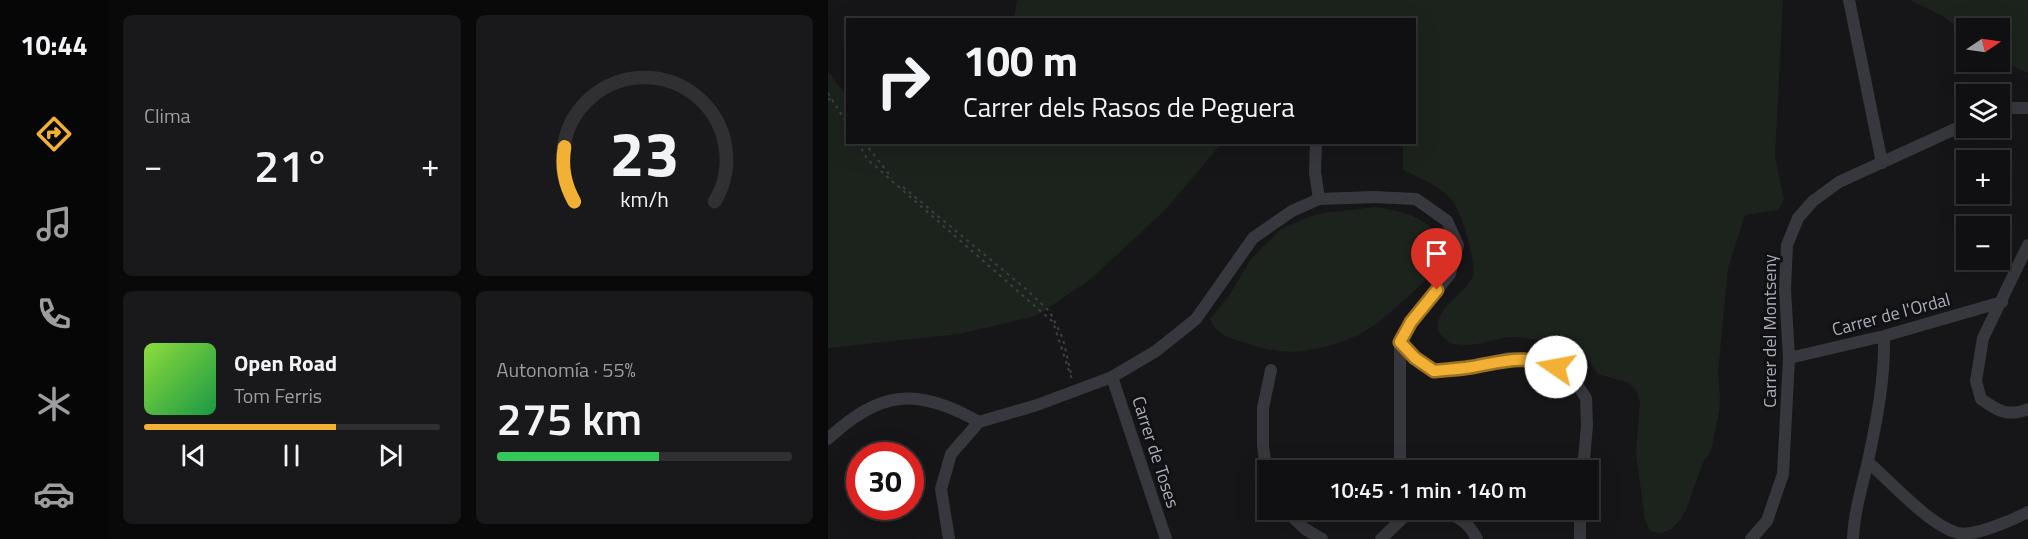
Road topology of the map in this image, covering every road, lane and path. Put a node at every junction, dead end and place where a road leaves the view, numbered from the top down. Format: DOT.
graph roads {
  1 [pos="1849,0"];
  2 [pos="828,93"];
  3 [pos="828,99"];
  4 [pos="2010,108"];
  5 [pos="2028,108"];
  6 [pos="846,121"];
  7 [pos="846,122"];
  8 [pos="1956,129"];
  9 [pos="859,144"];
  10 [pos="866,144"];
  11 [pos="1317,144"];
  12 [pos="1882,163"];
  13 [pos="1319,199"];
  14 [pos="2028,245"];
  15 [pos="2002,302"];
  16 [pos="1884,336"];
  17 [pos="1400,342"];
  18 [pos="1789,358"];
  19 [pos="1271,370"];
  20 [pos="1112,377"];
  21 [pos="1075,391"];
  22 [pos="2028,409"];
  23 [pos="979,422"];
  24 [pos="828,439"];
  25 [pos="1400,458"];
  26 [pos="1265,460"];
  27 [pos="1584,460"];
  28 [pos="1868,462"];
  29 [pos="2028,512"];
  30 [pos="1296,520"];
  31 [pos="1401,520"];
  32 [pos="1461,520"];
  33 [pos="1580,520"];
  34 [pos="949,539"];
  35 [pos="1166,539"];
  36 [pos="1322,539"];
  37 [pos="1381,539"];
  38 [pos="1477,539"];
  39 [pos="1580,539"];
  40 [pos="1751,539"];
  41 [pos="1853,539"];
  1 -- 12 [label="street"];
  2 -- 6 [label="path"];
  3 -- 7 [label="path"];
  4 -- 5 [label="street"];
  8 -- 12 [label="street, Carrer del Montseny"];
  9 -- 21 [label="path"];
  10 -- 21 [label="path"];
  11 -- 13 [label="street"];
  12 -- 18 [label="street, Carrer del Montseny"];
  13 -- 17 [label="street"];
  13 -- 20 [label="street"];
  14 -- 15 [label="street"];
  15 -- 16 [label="street, Carrer de l'Ordal"];
  15 -- 22 [label="street"];
  16 -- 18 [label="street, Carrer de l'Ordal"];
  16 -- 28 [label="street"];
  17 -- 25 [label="street"];
  17 -- 27 [label="street"];
  18 -- 40 [label="street, Carrer del Montseny"];
  19 -- 26 [label="street"];
  20 -- 21 [label="street"];
  20 -- 35 [label="street, Carrer de Toses"];
  21 -- 23 [label="street"];
  23 -- 24 [label="street"];
  23 -- 34 [label="street"];
  28 -- 29 [label="street"];
  28 -- 41 [label="street"];
  30 -- 36 [label="street"];
  31 -- 37 [label="street"];
  32 -- 38 [label="street"];
  33 -- 39 [label="street"];
}
